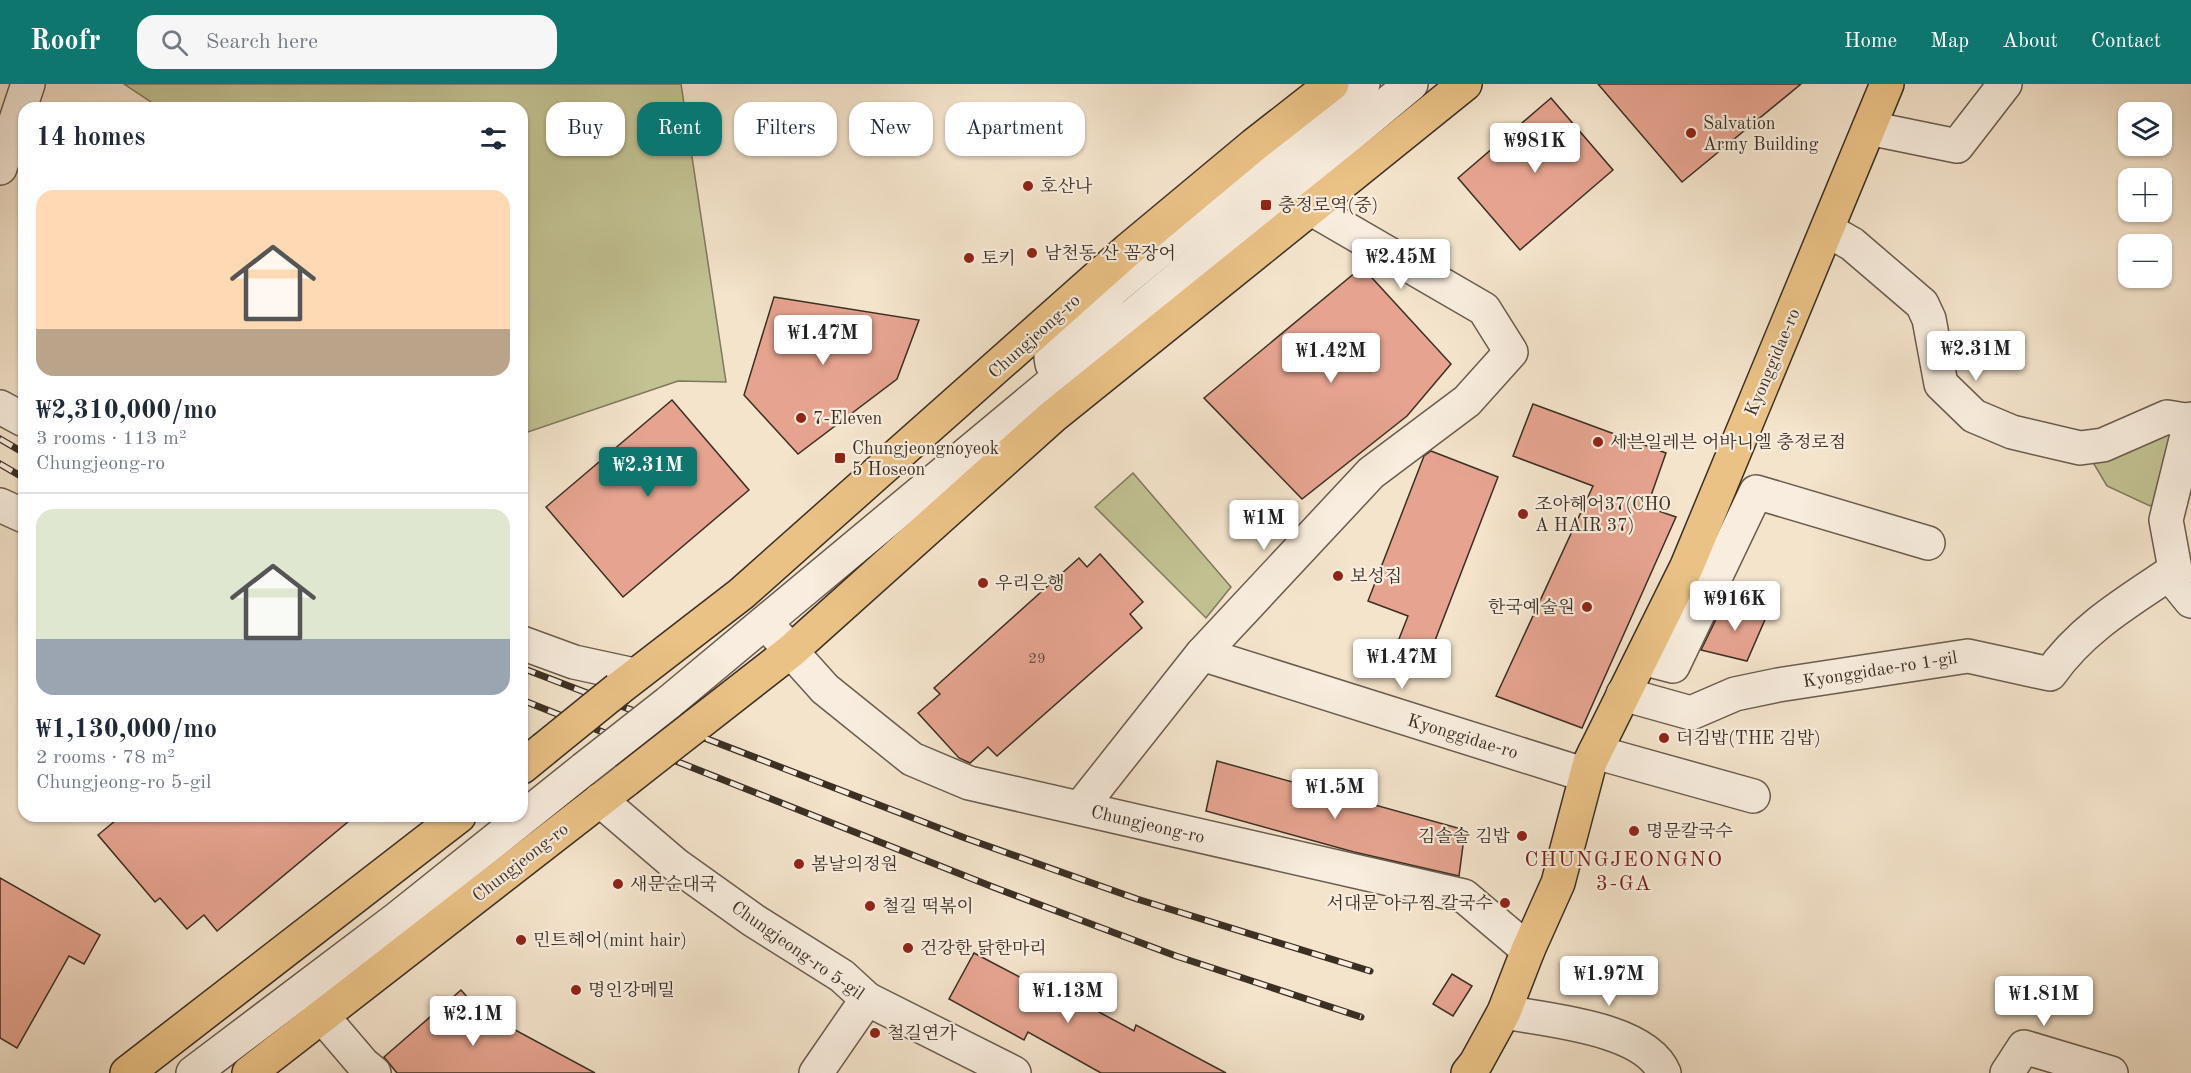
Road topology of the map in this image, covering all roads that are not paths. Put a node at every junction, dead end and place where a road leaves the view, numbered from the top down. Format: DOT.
graph roads {
  1 [pos="28,84"];
  2 [pos="1332,84"];
  3 [pos="1363,84"];
  4 [pos="1384,84"];
  5 [pos="1411,84"];
  6 [pos="1465,84"];
  7 [pos="1887,84"];
  8 [pos="2005,84"];
  9 [pos="22,102"];
  10 [pos="18,114"];
  11 [pos="1869,128"];
  12 [pos="0,168"];
  13 [pos="1310,207"];
  14 [pos="1827,230"];
  15 [pos="0,406"];
  16 [pos="18,416"];
  17 [pos="2191,420"];
  18 [pos="0,505"];
  19 [pos="18,513"];
  20 [pos="2180,536"];
  21 [pos="1928,543"];
  22 [pos="2175,570"];
  23 [pos="741,594"];
  24 [pos="2191,601"];
  25 [pos="766,622"];
  26 [pos="528,645"];
  27 [pos="791,651"];
  28 [pos="1202,654"];
  29 [pos="1642,658"];
  30 [pos="626,682"];
  31 [pos="1623,694"];
  32 [pos="533,758"];
  33 [pos="1591,763"];
  34 [pos="1753,796"];
  35 [pos="600,800"];
  36 [pos="1080,808"];
  37 [pos="528,814"];
  38 [pos="451,822"];
  39 [pos="518,822"];
  40 [pos="1528,950"];
  41 [pos="867,999"];
  42 [pos="1504,1011"];
  43 [pos="322,1016"];
  44 [pos="127,1073"];
  45 [pos="193,1073"];
  46 [pos="249,1073"];
  47 [pos="374,1073"];
  48 [pos="816,1073"];
  49 [pos="1014,1073"];
  50 [pos="1468,1073"];
  51 [pos="1664,1073"];
  52 [pos="2007,1073"];
  53 [pos="2111,1073"];
  1 -- 9 [label="street"];
  2 -- 23 [label="main road, Chungjeong-ro"];
  3 -- 4 [label="street"];
  5 -- 25 [label="street"];
  6 -- 13 [label="main road, Chungjeong-ro"];
  7 -- 11 [label="main road, Kyonggidae-ro"];
  8 -- 11 [label="street"];
  10 -- 12 [label="street"];
  11 -- 14 [label="main road, Kyonggidae-ro"];
  13 -- 27 [label="main road, Chungjeong-ro"];
  13 -- 28 [label="street"];
  14 -- 17 [label="street"];
  14 -- 29 [label="main road, Kyonggidae-ro"];
  15 -- 16 [label="street"];
  17 -- 20 [label="street"];
  18 -- 19 [label="street"];
  20 -- 22 [label="street"];
  21 -- 29 [label="street"];
  22 -- 24 [label="street"];
  22 -- 31 [label="street, Kyonggidae-ro 1-gil"];
  23 -- 25 [label="street, Chungjeong-ro"];
  23 -- 30 [label="main road, Chungjeong-ro"];
  25 -- 27 [label="street, Chungjeong-ro"];
  25 -- 37 [label="street, bridge"];
  26 -- 30 [label="street"];
  27 -- 35 [label="main road, Chungjeong-ro, bridge"];
  27 -- 36 [label="street, Chungjeong-ro"];
  28 -- 33 [label="street, Kyonggidae-ro"];
  28 -- 36 [label="street"];
  29 -- 31 [label="main road, Kyonggidae-ro"];
  30 -- 32 [label="main road, Chungjeong-ro, bridge"];
  31 -- 33 [label="main road, Kyonggidae-ro"];
  33 -- 34 [label="street, Kyonggidae-ro"];
  33 -- 40 [label="main road, Kyonggidae-ro"];
  35 -- 41 [label="street, Chungjeong-ro 5-gil"];
  35 -- 43 [label="main road, Chungjeong-ro"];
  36 -- 40 [label="street, Chungjeong-ro"];
  38 -- 44 [label="main road"];
  39 -- 45 [label="street, bridge"];
  40 -- 42 [label="main road, Kyonggidae-ro"];
  41 -- 48 [label="street"];
  41 -- 49 [label="street, Chungjeong-ro 5-gil"];
  42 -- 50 [label="main road, Kyonggidae-ro"];
  42 -- 51 [label="street"];
  43 -- 46 [label="main road, Chungjeong-ro"];
  43 -- 47 [label="street"];
  52 -- 53 [label="street"];
}
